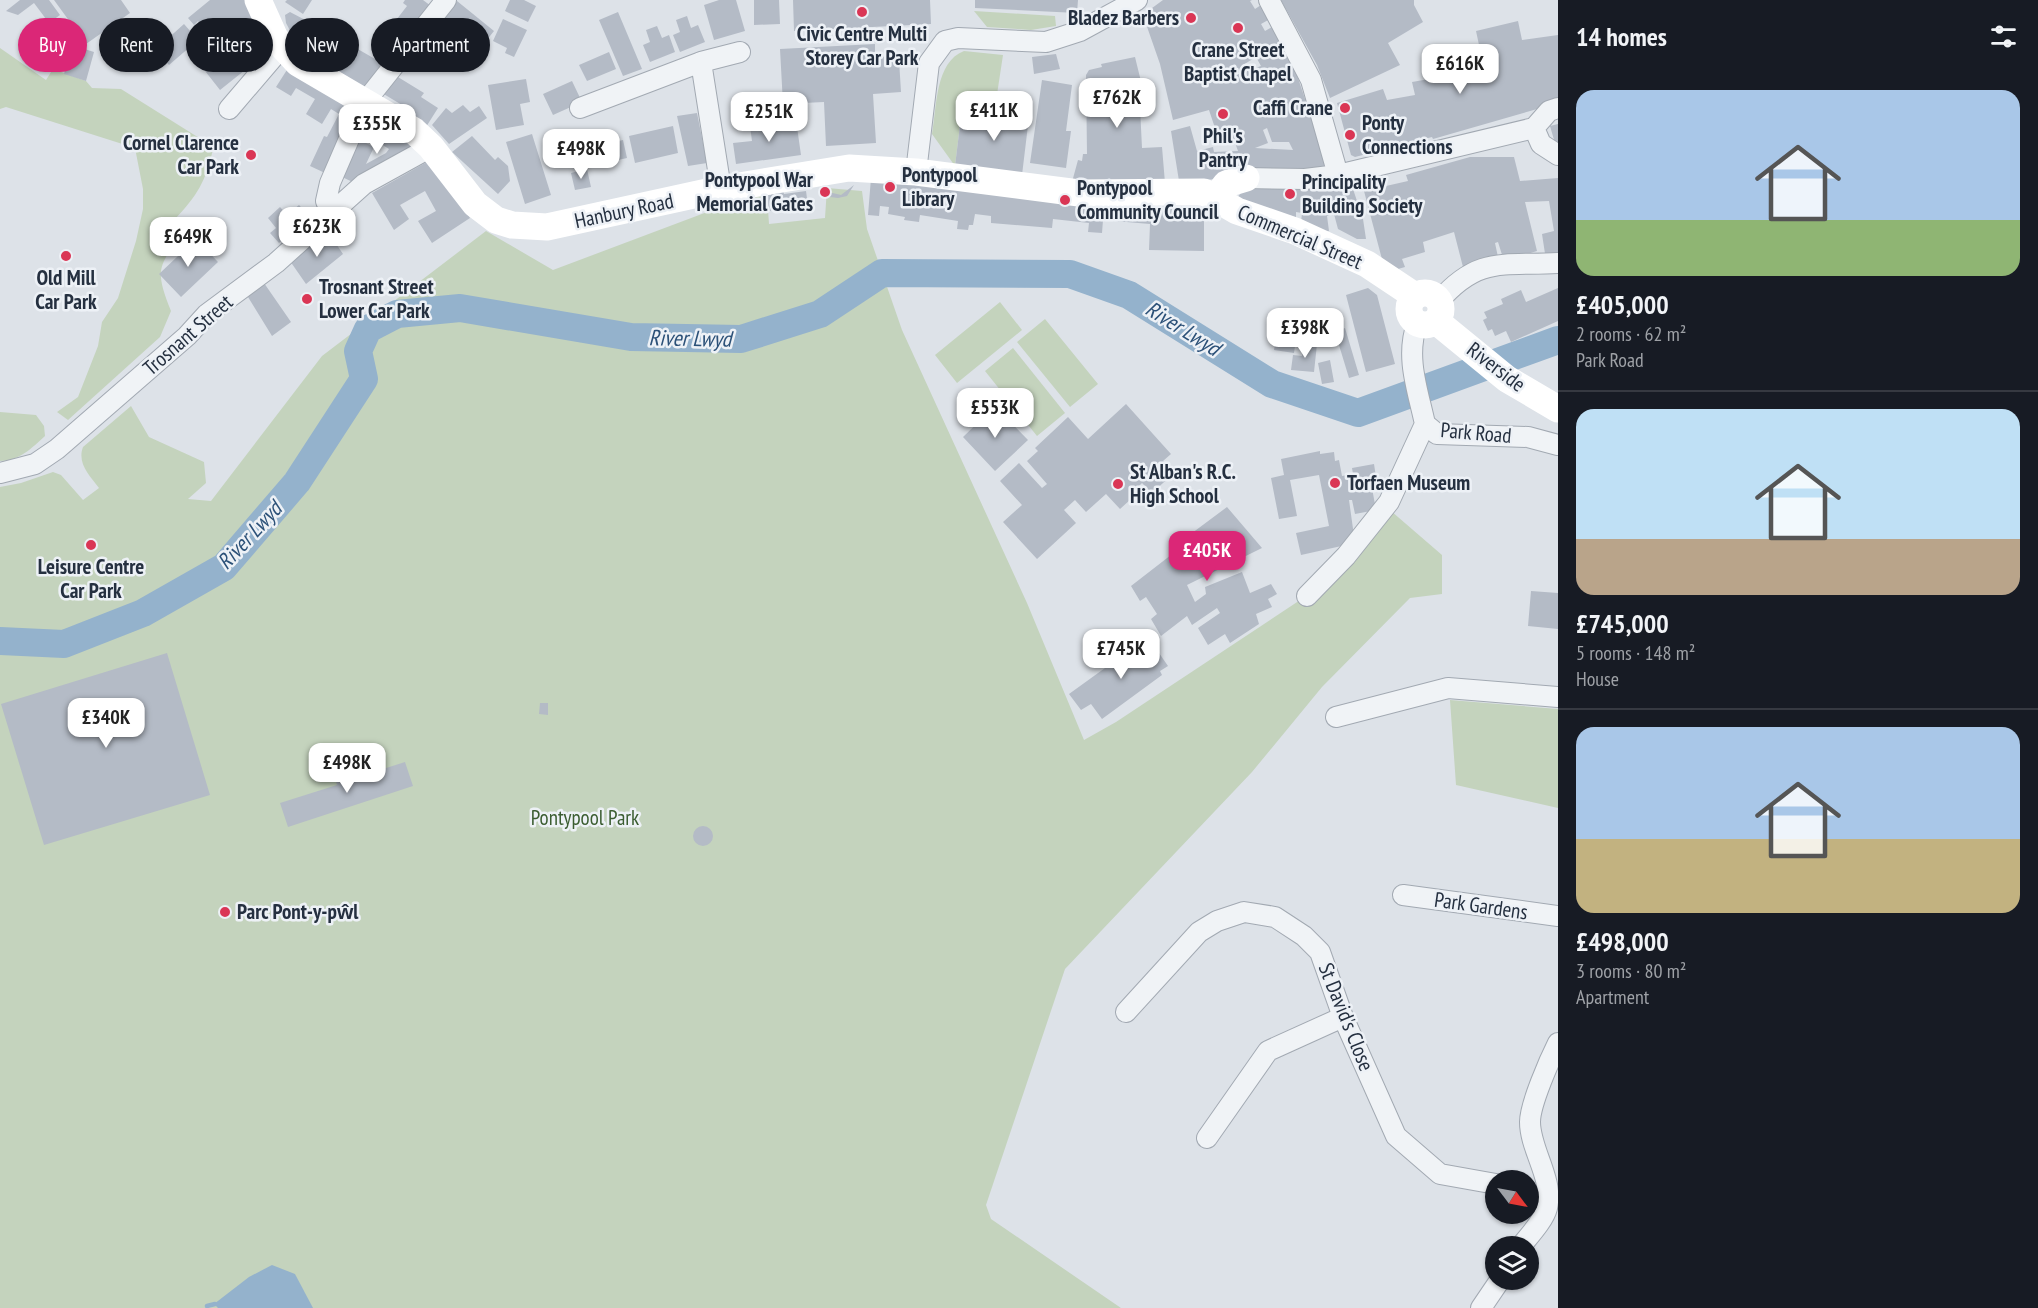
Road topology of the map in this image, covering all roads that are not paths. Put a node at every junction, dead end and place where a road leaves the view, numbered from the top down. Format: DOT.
graph roads {
  1 [pos="258,0"];
  2 [pos="446,0"];
  3 [pos="1269,0"];
  4 [pos="1118,6"];
  5 [pos="282,46"];
  6 [pos="740,52"];
  7 [pos="700,62"];
  8 [pos="365,102"];
  9 [pos="580,108"];
  10 [pos="1558,108"];
  11 [pos="229,109"];
  12 [pos="1527,130"];
  13 [pos="431,147"];
  14 [pos="1558,155"];
  15 [pos="916,172"];
  16 [pos="1338,175"];
  17 [pos="1246,178"];
  18 [pos="721,189"];
  19 [pos="1064,191"];
  20 [pos="1215,198"];
  21 [pos="331,213"];
  22 [pos="1558,263"];
  23 [pos="1427,310"];
  24 [pos="1558,409"];
  25 [pos="1424,420"];
  26 [pos="1558,445"];
  27 [pos="0,473"];
  28 [pos="1307,596"];
  29 [pos="1558,697"];
  30 [pos="1336,717"];
  31 [pos="1403,895"];
  32 [pos="1558,916"];
  33 [pos="1126,1012"];
  34 [pos="1343,1017"];
  35 [pos="1558,1043"];
  36 [pos="1207,1138"];
  37 [pos="1485,1182"];
  38 [pos="1545,1185"];
  39 [pos="1528,1236"];
  40 [pos="1493,1290"];
  41 [pos="1481,1308"];
  1 -- 5 [label="street, Hanbury Road"];
  2 -- 8 [label="street"];
  3 -- 16 [label="street"];
  4 -- 15 [label="street"];
  5 -- 8 [label="street, Hanbury Road"];
  5 -- 11 [label="street"];
  6 -- 7 [label="street"];
  7 -- 9 [label="street"];
  7 -- 18 [label="street"];
  8 -- 13 [label="street, Hanbury Road"];
  8 -- 21 [label="street"];
  10 -- 12 [label="street"];
  12 -- 14 [label="street"];
  12 -- 16 [label="street"];
  13 -- 18 [label="street, Hanbury Road"];
  13 -- 21 [label="street, Trosnant Street"];
  15 -- 18 [label="street, Hanbury Road"];
  15 -- 19 [label="street, Hanbury Road"];
  16 -- 17 [label="street"];
  17 -- 20 [label="street, Commercial Street"];
  19 -- 20 [label="street, Commercial Street"];
  20 -- 23 [label="street, Commercial Street"];
  21 -- 27 [label="street, Trosnant Street"];
  22 -- 23 [label="street"];
  23 -- 24 [label="street, Riverside"];
  23 -- 25 [label="street"];
  25 -- 26 [label="street, Park Road"];
  25 -- 28 [label="street, Park Road"];
  29 -- 30 [label="street"];
  31 -- 32 [label="street, Park Gardens"];
  33 -- 34 [label="street, St David's Close"];
  34 -- 36 [label="street"];
  34 -- 37 [label="street, St David's Close"];
  35 -- 38 [label="street"];
  38 -- 39 [label="street"];
  40 -- 41 [label="street"];
}
